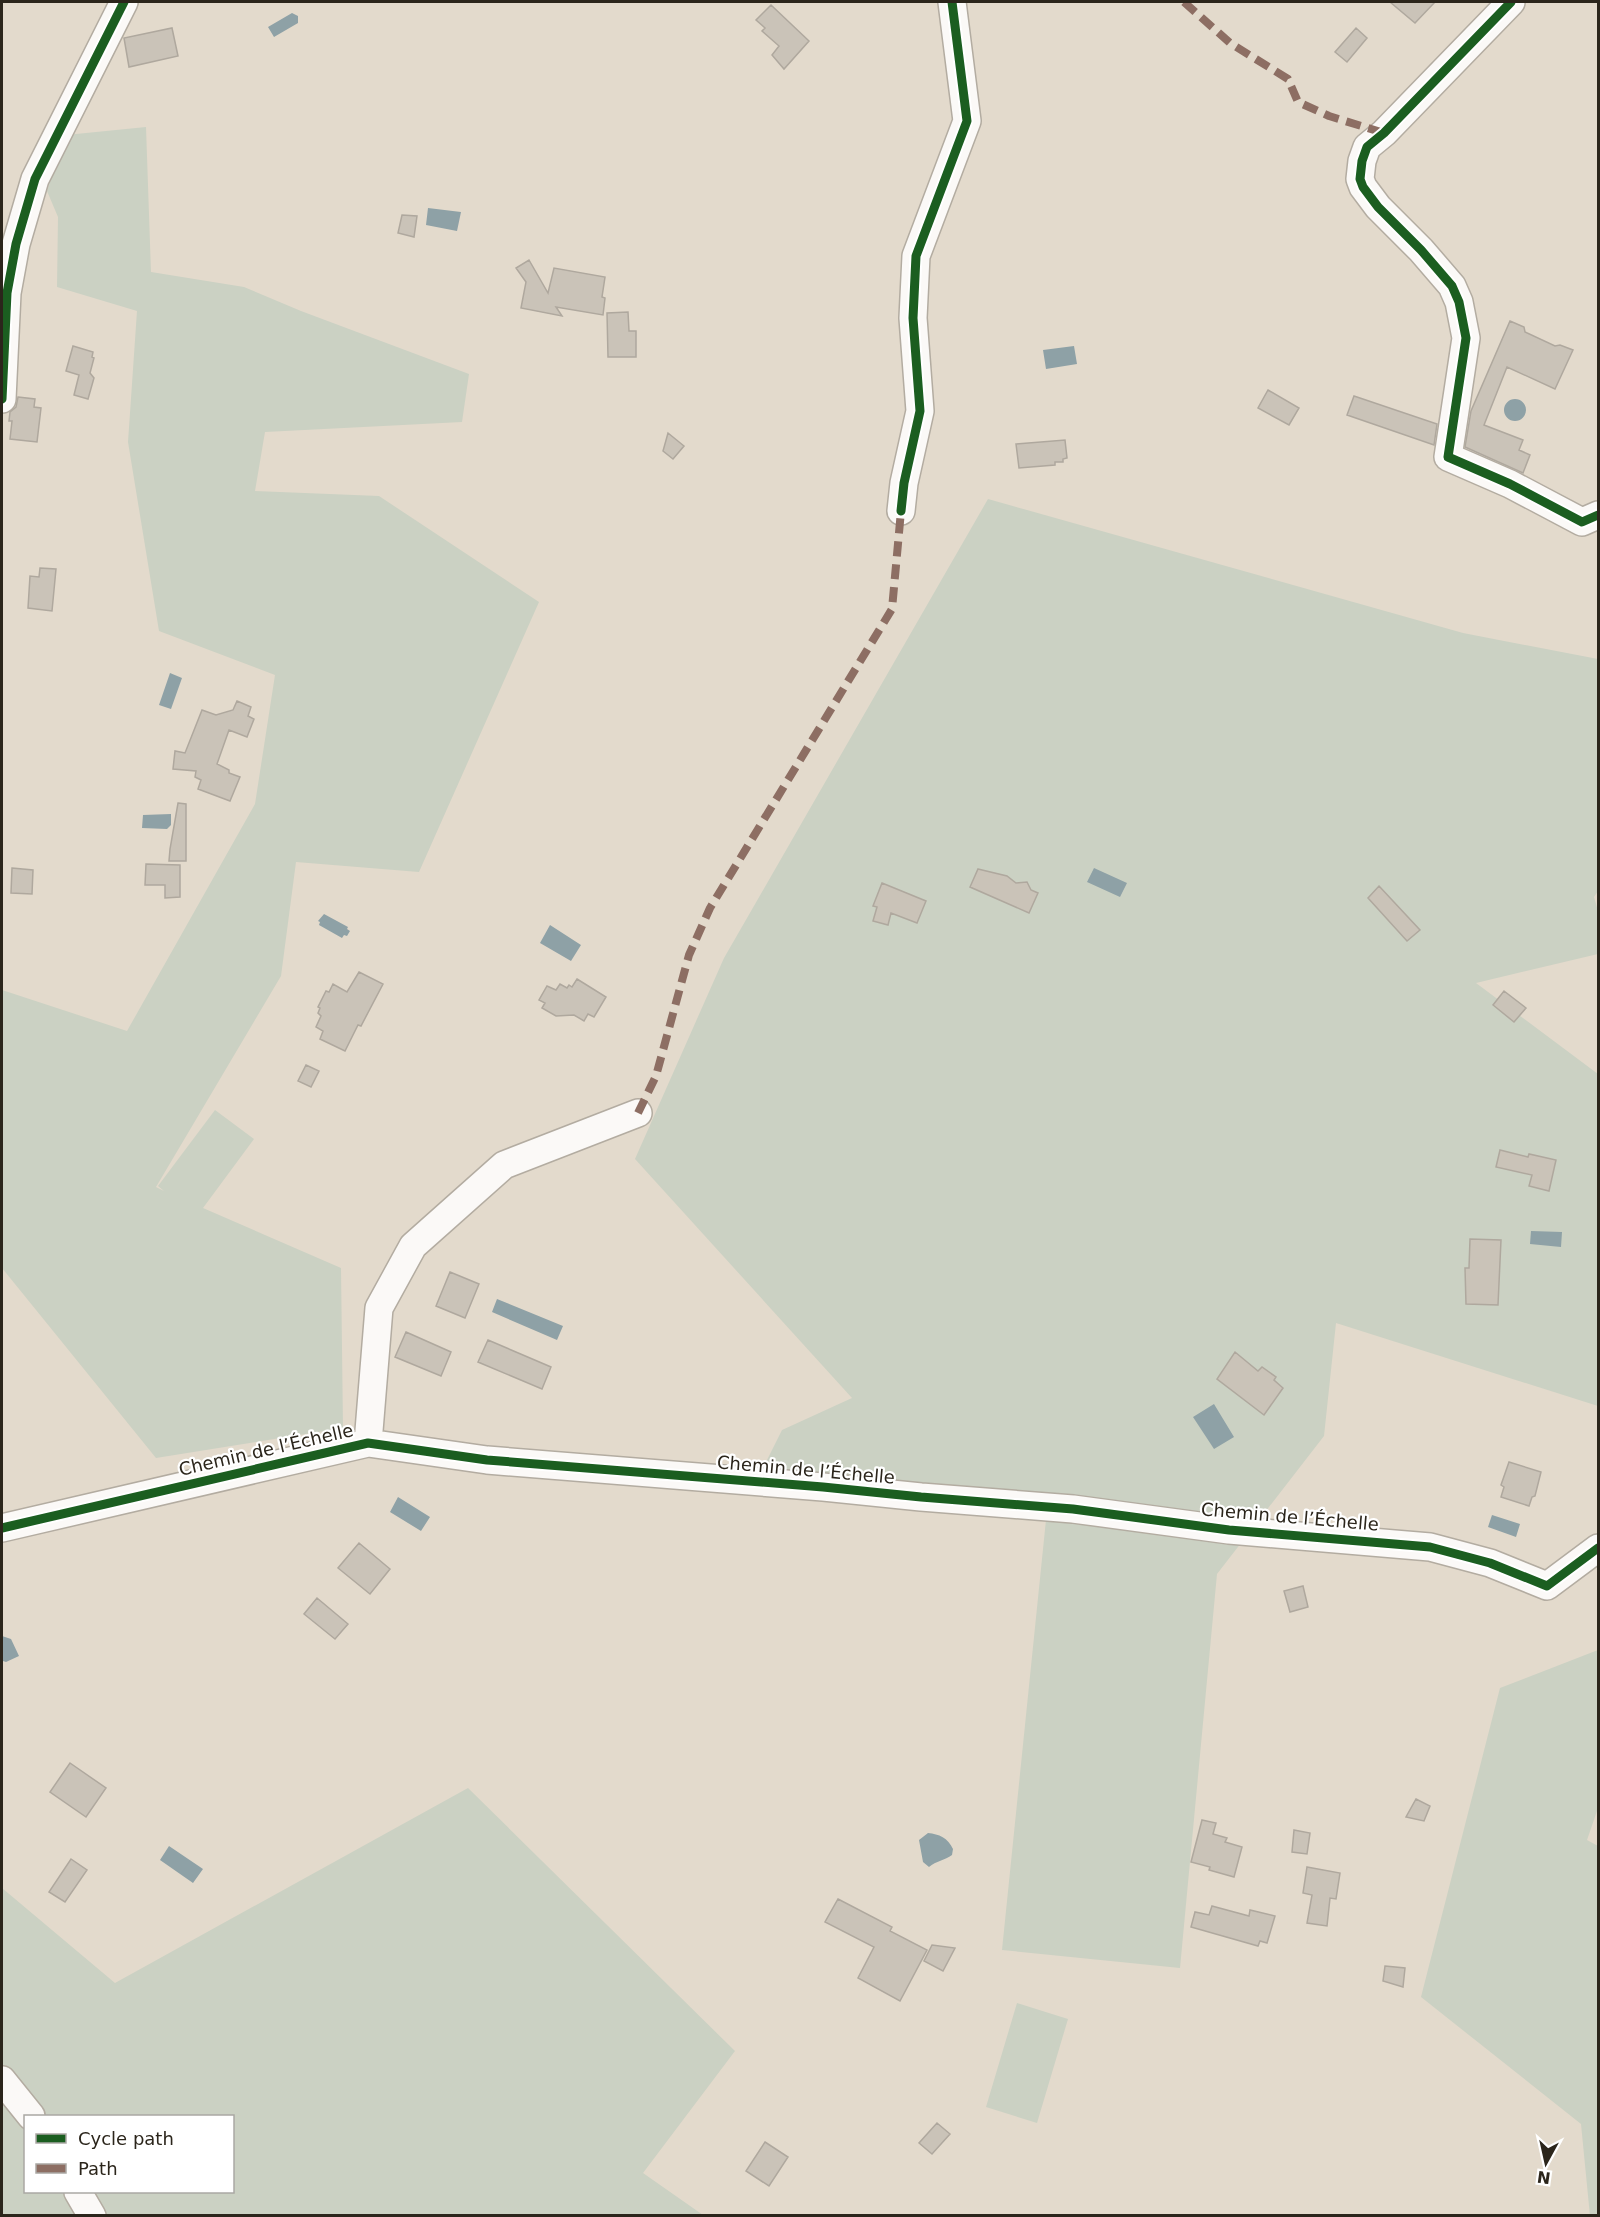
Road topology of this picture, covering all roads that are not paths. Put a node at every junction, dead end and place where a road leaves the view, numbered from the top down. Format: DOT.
graph roads {
  1 [pos="124,2"];
  2 [pos="952,2"];
  3 [pos="1511,2"];
  4 [pos="2,399"];
  5 [pos="901,511"];
  6 [pos="1599,515"];
  7 [pos="638,1113"];
  8 [pos="368,1443"];
  9 [pos="2,1528"];
  10 [pos="1599,1548"];
  11 [pos="2,2080"];
  12 [pos="30,2115"];
  13 [pos="79,2193"];
  14 [pos="92,2216"];
  1 -- 4 [label="street"];
  2 -- 5 [label="street"];
  3 -- 6 [label="street"];
  7 -- 8 [label="street"];
  8 -- 9 [label="street, Chemin de l’Échelle"];
  8 -- 10 [label="street, Chemin de l’Échelle"];
  11 -- 12 [label="street"];
  13 -- 14 [label="street"];
}
